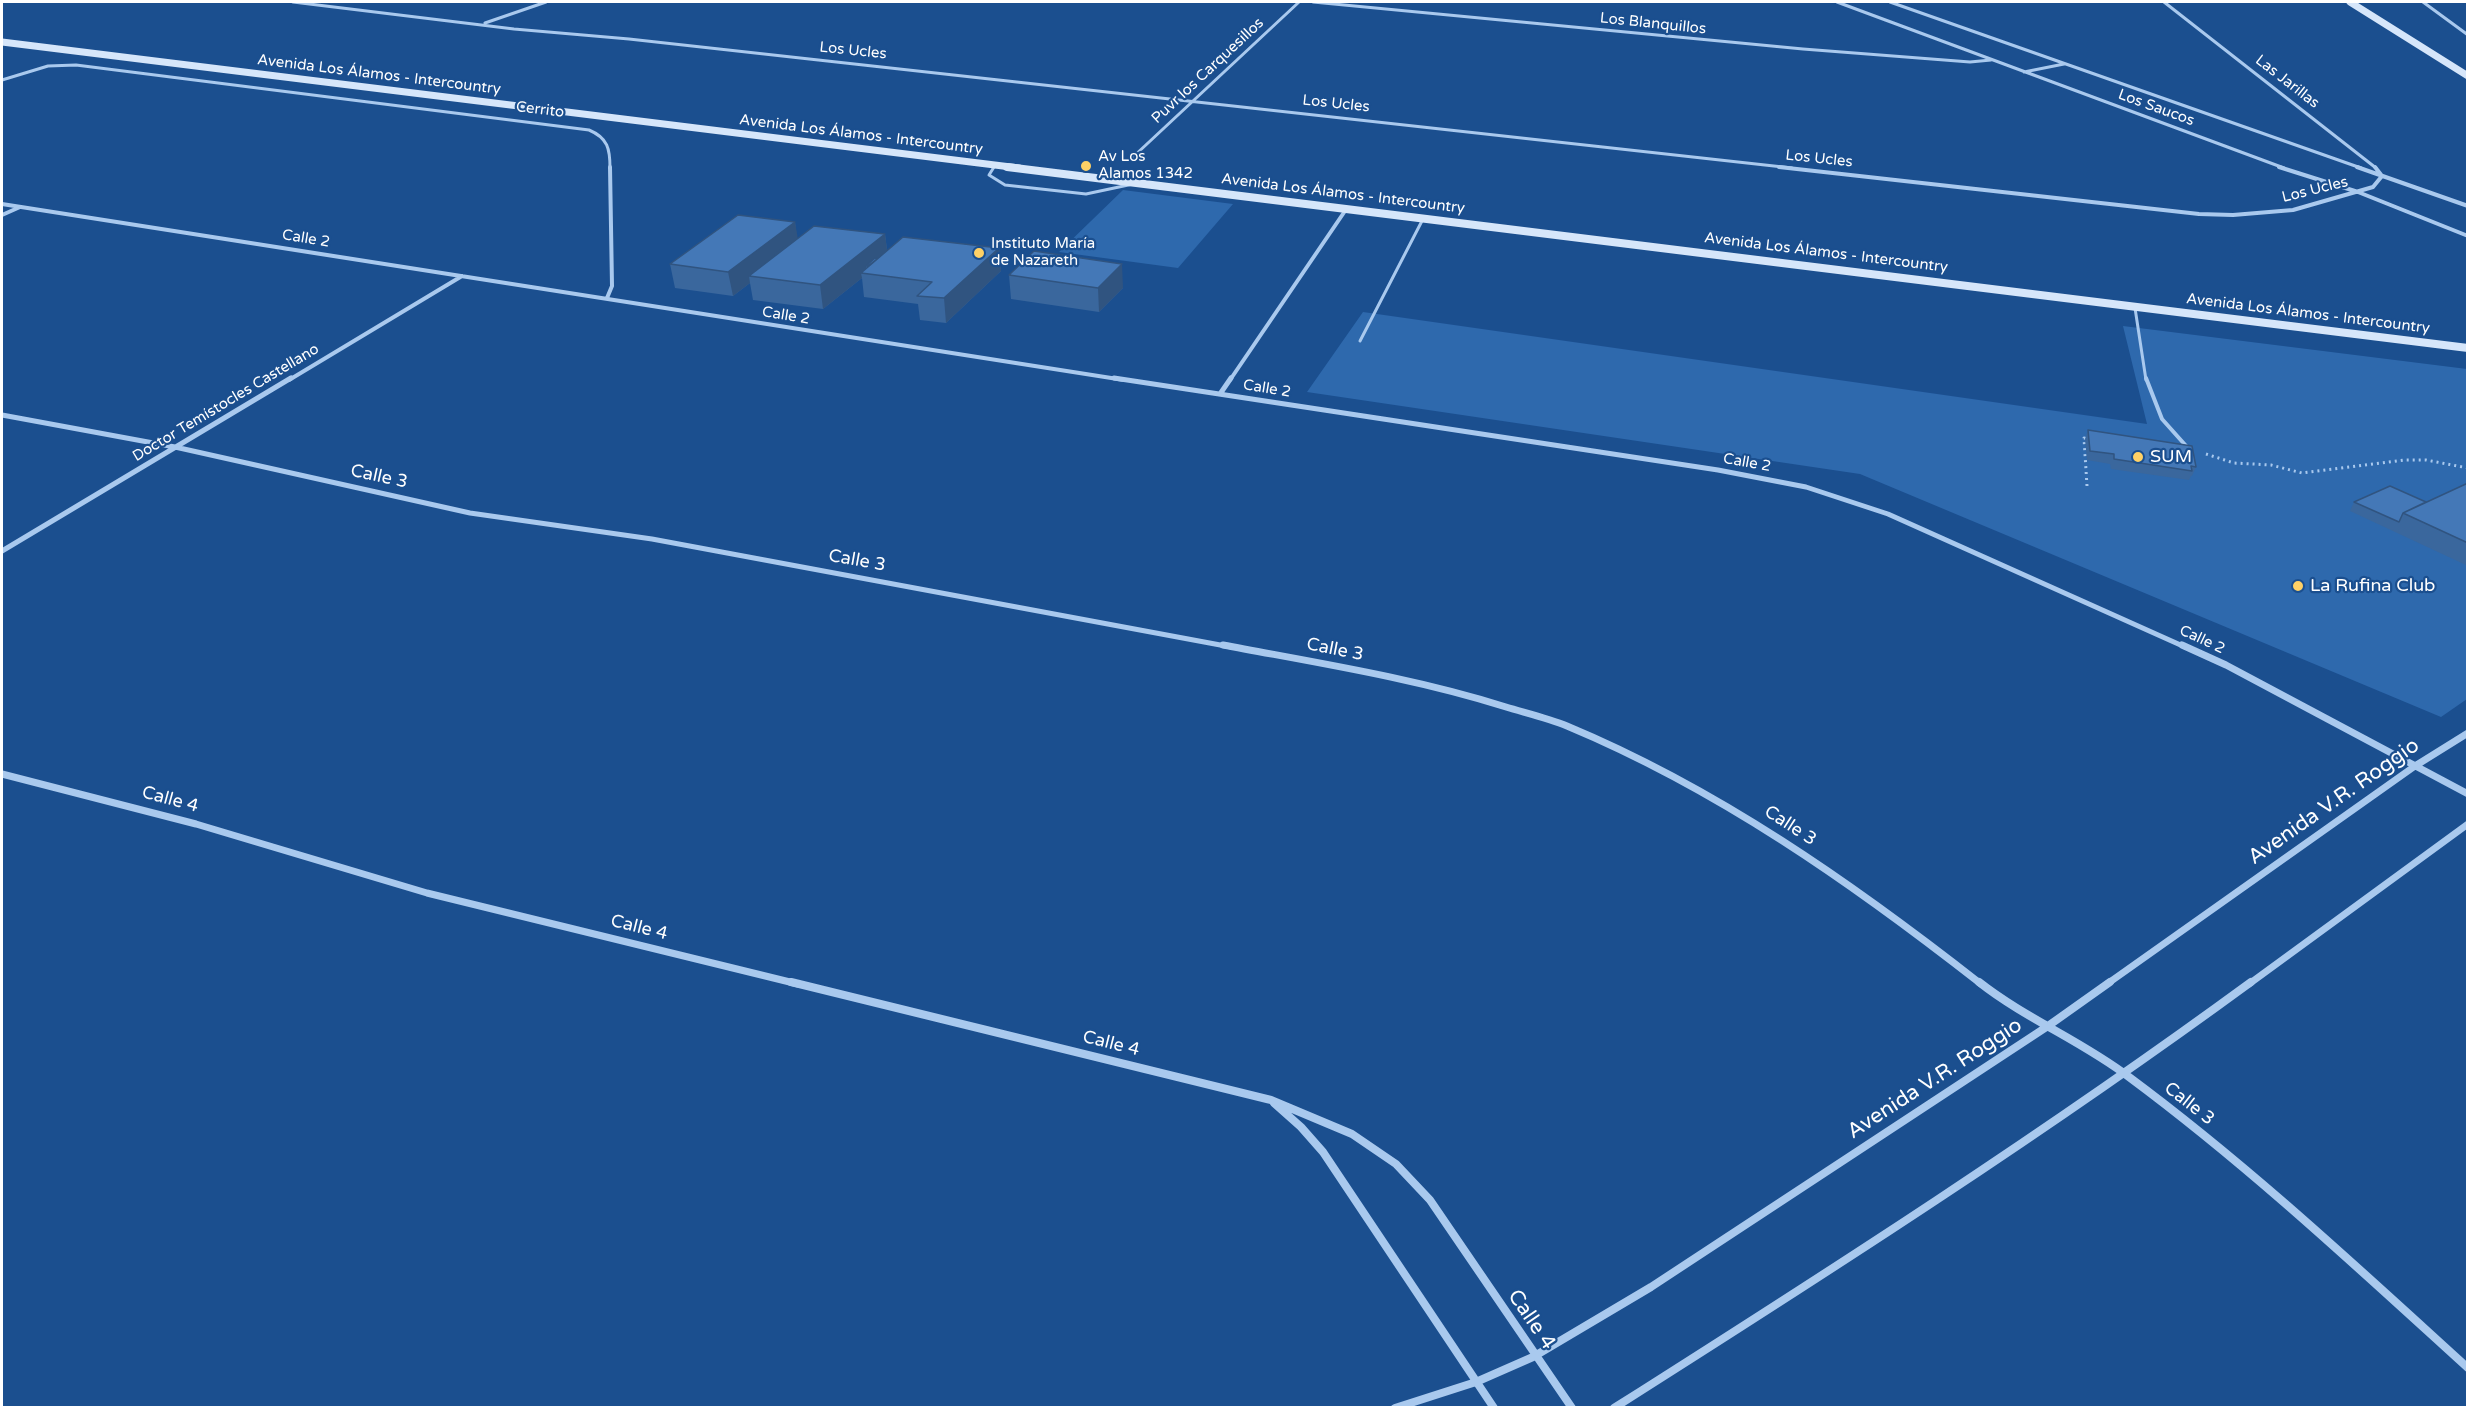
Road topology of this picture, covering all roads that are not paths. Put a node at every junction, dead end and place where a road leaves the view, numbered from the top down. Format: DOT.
graph roads {
  1 [pos="293,2"];
  2 [pos="546,2"];
  3 [pos="1299,2"];
  4 [pos="1313,2"];
  5 [pos="1837,2"];
  6 [pos="1890,2"];
  7 [pos="2164,2"];
  8 [pos="2350,2"];
  9 [pos="2423,2"];
  10 [pos="481,24"];
  11 [pos="2468,35"];
  12 [pos="2,42"];
  13 [pos="1991,60"];
  14 [pos="2067,64"];
  15 [pos="2024,72"];
  16 [pos="2468,76"];
  17 [pos="2,80"];
  18 [pos="1195,100"];
  19 [pos="1133,157"];
  20 [pos="995,165"];
  21 [pos="2382,176"];
  22 [pos="1139,183"];
  23 [pos="2358,192"];
  24 [pos="2,204"];
  25 [pos="2468,206"];
  26 [pos="20,207"];
  27 [pos="1347,208"];
  28 [pos="2,215"];
  29 [pos="1424,218"];
  30 [pos="2468,236"];
  31 [pos="463,275"];
  32 [pos="607,298"];
  33 [pos="2134,305"];
  34 [pos="1360,341"];
  35 [pos="2468,348"];
  36 [pos="1220,394"];
  37 [pos="2,414"];
  38 [pos="175,447"];
  39 [pos="2192,452"];
  40 [pos="2,551"];
  41 [pos="2468,733"];
  42 [pos="2415,766"];
  43 [pos="2,774"];
  44 [pos="2468,794"];
  45 [pos="2468,824"];
  46 [pos="2048,1026"];
  47 [pos="2126,1074"];
  48 [pos="1271,1100"];
  49 [pos="1533,1357"];
  50 [pos="2468,1368"];
  51 [pos="1476,1382"];
  52 [pos="1395,1407"];
  53 [pos="1494,1407"];
  54 [pos="1572,1407"];
  55 [pos="1614,1407"];
  1 -- 10 [label="street, Los Ucles"];
  2 -- 10 [label="street"];
  3 -- 18 [label="street, Puvr los Carquesillos"];
  4 -- 13 [label="street, Los Blanquillos"];
  5 -- 13 [label="street, Los Saucos"];
  6 -- 14 [label="street, Los Saucos"];
  7 -- 21 [label="street, Las Jarillas"];
  8 -- 16 [label="main road"];
  9 -- 11 [label="street"];
  10 -- 18 [label="street, Los Ucles"];
  12 -- 20 [label="main road, Avenida Los Álamos - Intercountry"];
  13 -- 15 [label="street, Los Saucos"];
  14 -- 15 [label="street"];
  14 -- 21 [label="street, Los Saucos"];
  15 -- 23 [label="street, Los Saucos"];
  17 -- 32 [label="street, Cerrito"];
  18 -- 19 [label="street, Puvr los Carquesillos"];
  18 -- 23 [label="street, Los Ucles"];
  20 -- 22 [label="main road, Avenida Los Álamos - Intercountry"];
  20 -- 22 [label="lane"];
  21 -- 23 [label="street, Los Ucles"];
  21 -- 25 [label="street, Los Saucos"];
  22 -- 27 [label="main road, Avenida Los Álamos - Intercountry"];
  23 -- 30 [label="street, Los Saucos"];
  24 -- 26 [label="street, Calle 2"];
  26 -- 28 [label="street"];
  26 -- 31 [label="street, Calle 2"];
  27 -- 29 [label="main road, Avenida Los Álamos - Intercountry"];
  27 -- 36 [label="street"];
  29 -- 33 [label="main road, Avenida Los Álamos - Intercountry"];
  29 -- 34 [label="lane"];
  31 -- 32 [label="street, Calle 2"];
  31 -- 38 [label="street, Doctor Temístocles Castellano"];
  32 -- 36 [label="street, Calle 2"];
  33 -- 35 [label="main road, Avenida Los Álamos - Intercountry"];
  33 -- 39 [label="lane"];
  36 -- 42 [label="street, Calle 2"];
  37 -- 38 [label="street, Calle 3"];
  38 -- 40 [label="street, Doctor Temístocles Castellano"];
  38 -- 46 [label="street, Calle 3"];
  41 -- 42 [label="street, Avenida V.R. Roggio"];
  42 -- 44 [label="street, Calle 2"];
  42 -- 46 [label="street, Avenida V.R. Roggio"];
  43 -- 48 [label="street, Calle 4"];
  45 -- 47 [label="street"];
  46 -- 47 [label="street, Calle 3"];
  46 -- 49 [label="street, Avenida V.R. Roggio"];
  47 -- 50 [label="street, Calle 3"];
  47 -- 55 [label="street"];
  48 -- 49 [label="street, Calle 4"];
  48 -- 51 [label="street, Calle 4"];
  49 -- 51 [label="street, Avenida V.R. Roggio"];
  49 -- 54 [label="street, Calle 4"];
  51 -- 52 [label="street, Avenida V.R. Roggio"];
  51 -- 53 [label="street, Calle 4"];
}
